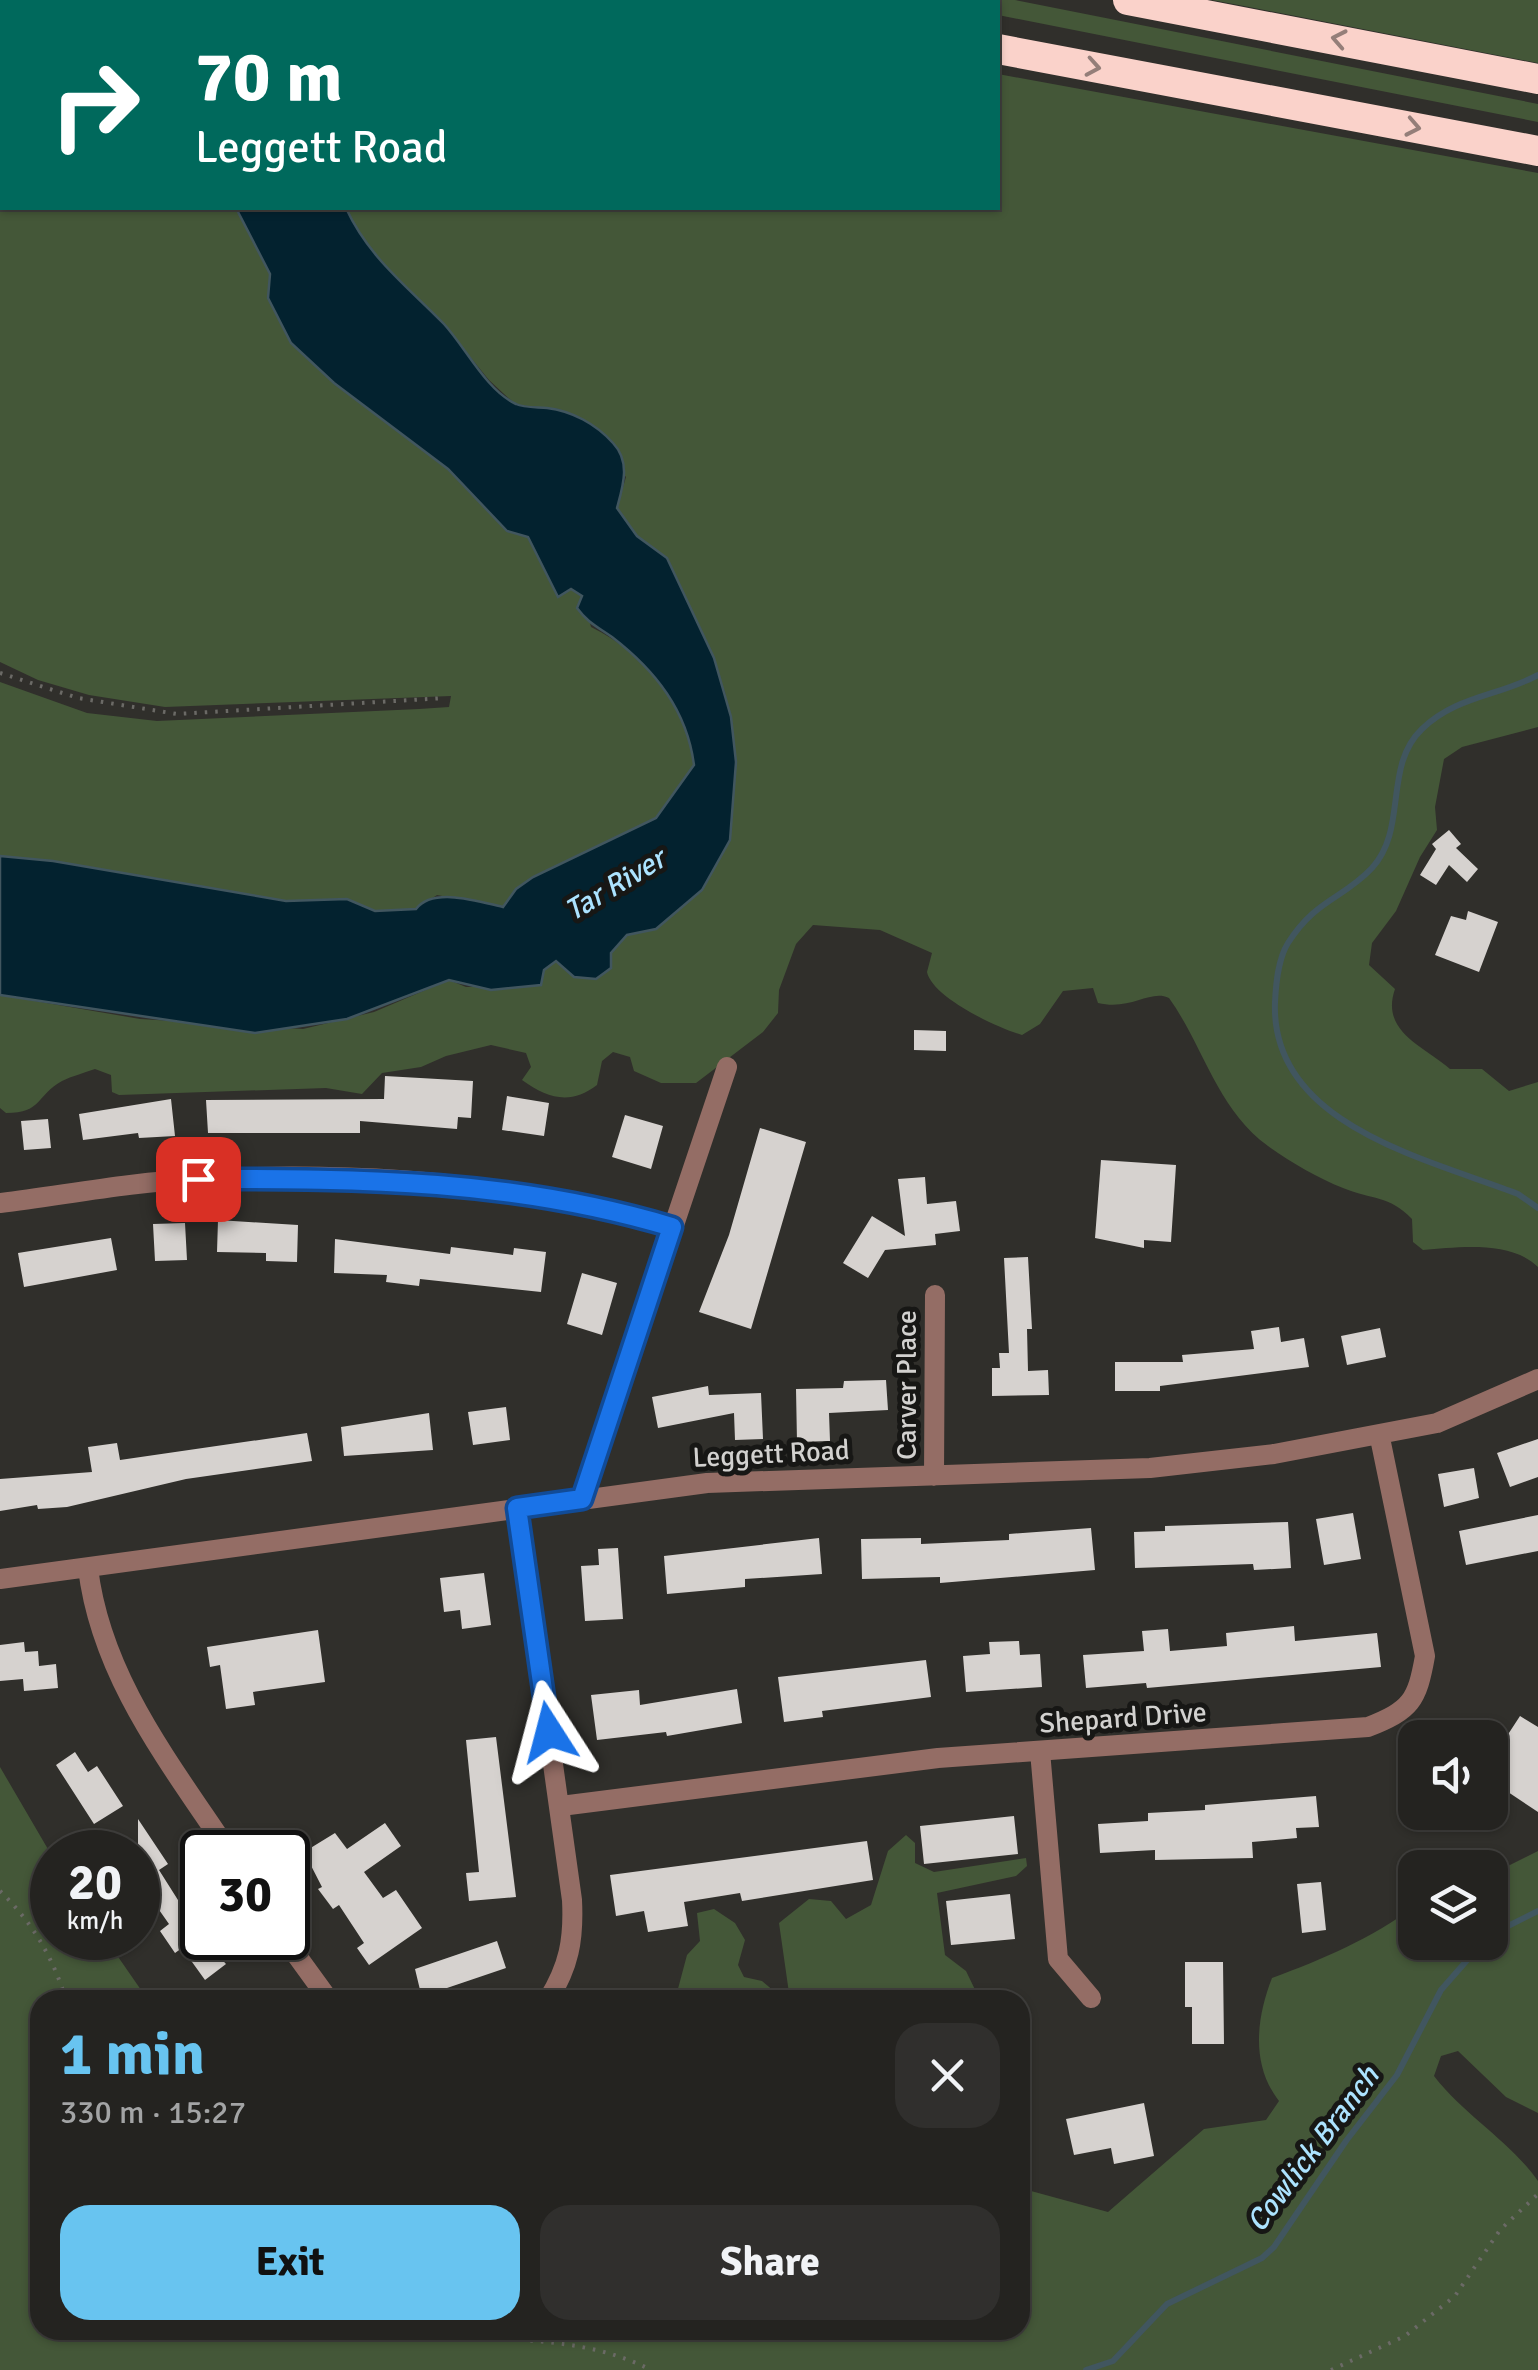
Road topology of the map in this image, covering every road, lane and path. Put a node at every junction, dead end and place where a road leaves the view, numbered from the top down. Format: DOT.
graph roads {
  1 [pos="1128,0"];
  2 [pos="1000,48"];
  3 [pos="1538,79"];
  4 [pos="1538,150"];
  5 [pos="0,672"];
  6 [pos="445,698"];
  7 [pos="726,1067"];
  8 [pos="0,1204"];
  9 [pos="672,1227"];
  10 [pos="935,1295"];
  11 [pos="1538,1379"];
  12 [pos="1380,1438"];
  13 [pos="934,1476"];
  14 [pos="582,1499"];
  15 [pos="517,1508"];
  16 [pos="88,1568"];
  17 [pos="0,1580"];
  18 [pos="1040,1751"];
  19 [pos="561,1806"];
  20 [pos="215,1830"];
  21 [pos="0,1891"];
  22 [pos="300,1960"];
  23 [pos="62,1990"];
  24 [pos="321,1990"];
  25 [pos="554,1990"];
  26 [pos="1091,1998"];
  27 [pos="1538,2194"];
  28 [pos="527,2340"];
  29 [pos="651,2370"];
  30 [pos="1331,2370"];
  3 -- 1 [label="highway, one-way"];
  2 -- 4 [label="highway, one-way"];
  5 -- 6 [label="path"];
  7 -- 9 [label="street"];
  8 -- 9 [label="street"];
  9 -- 14 [label="street"];
  10 -- 13 [label="street, Carver Place"];
  11 -- 12 [label="street, Leggett Road"];
  12 -- 13 [label="street, Leggett Road"];
  12 -- 18 [label="street, Shepard Drive"];
  13 -- 14 [label="street, Leggett Road"];
  14 -- 15 [label="street, Leggett Road"];
  15 -- 16 [label="street, Leggett Road"];
  15 -- 19 [label="street"];
  16 -- 17 [label="street, Leggett Road"];
  16 -- 20 [label="street"];
  18 -- 19 [label="street, Shepard Drive"];
  18 -- 26 [label="street"];
  19 -- 25 [label="street"];
  21 -- 23 [label="path"];
  22 -- 24 [label="street"];
  27 -- 30 [label="path"];
  28 -- 29 [label="path"];
}
